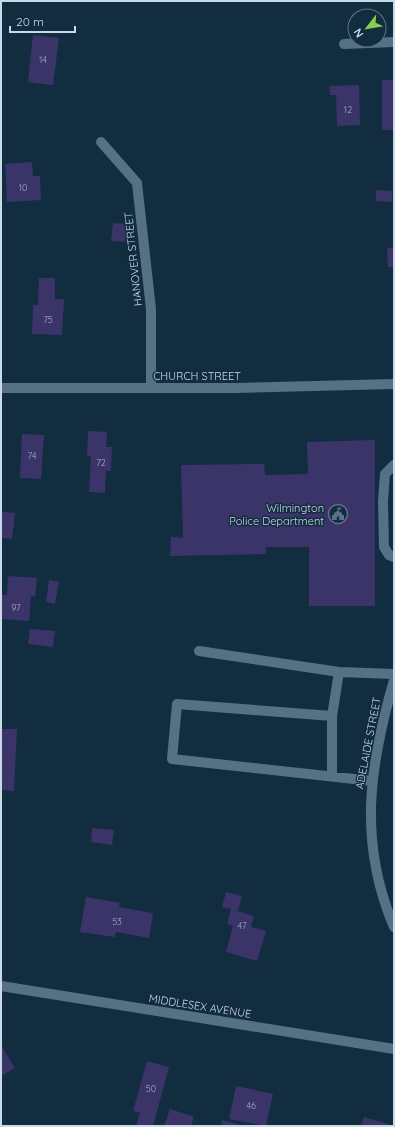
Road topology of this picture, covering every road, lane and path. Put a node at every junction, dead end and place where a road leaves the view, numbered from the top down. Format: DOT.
graph roads {
  1 [pos="394,42"];
  2 [pos="344,44"];
  3 [pos="101,142"];
  4 [pos="394,384"];
  5 [pos="1,388"];
  6 [pos="151,388"];
  7 [pos="394,466"];
  8 [pos="394,557"];
  9 [pos="199,651"];
  10 [pos="339,672"];
  11 [pos="394,674"];
  12 [pos="394,680"];
  13 [pos="332,716"];
  14 [pos="332,776"];
  15 [pos="372,781"];
  16 [pos="394,927"];
  17 [pos="1,986"];
  18 [pos="394,1050"];
  1 -- 2 [label="street"];
  3 -- 6 [label="street, HANOVER STREET"];
  4 -- 6 [label="street, CHURCH STREET"];
  5 -- 6 [label="street, CHURCH STREET"];
  7 -- 8 [label="street"];
  9 -- 10 [label="street"];
  10 -- 11 [label="street"];
  10 -- 13 [label="street"];
  12 -- 15 [label="street, ADELAIDE STREET"];
  13 -- 14 [label="street"];
  13 -- 14 [label="street"];
  14 -- 15 [label="street"];
  15 -- 16 [label="street, ADELAIDE STREET"];
  17 -- 18 [label="street, MIDDLESEX AVENUE"];
}
